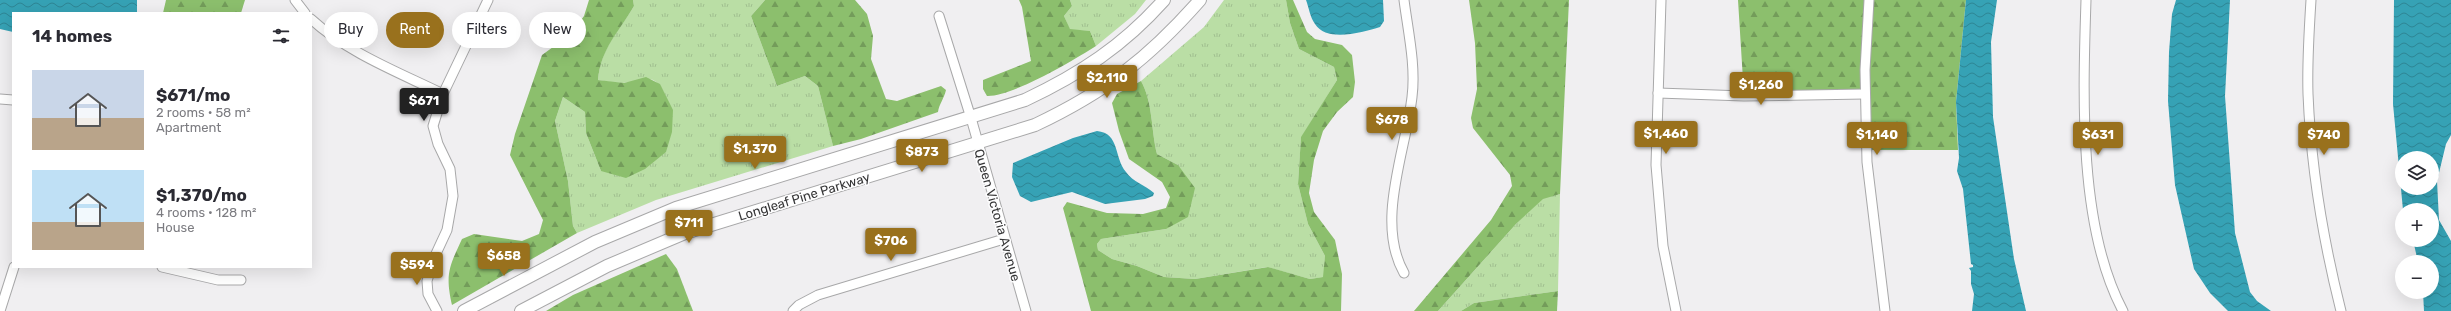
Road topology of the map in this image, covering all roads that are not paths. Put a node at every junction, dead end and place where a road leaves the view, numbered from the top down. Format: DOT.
graph roads {
  1 [pos="295,0"];
  2 [pos="488,0"];
  3 [pos="1164,0"];
  4 [pos="1200,0"];
  5 [pos="1404,0"];
  6 [pos="1661,0"];
  7 [pos="1869,0"];
  8 [pos="2086,0"];
  9 [pos="2310,0"];
  10 [pos="304,12"];
  11 [pos="939,16"];
  12 [pos="312,20"];
  13 [pos="1658,93"];
  14 [pos="443,94"];
  15 [pos="1865,94"];
  16 [pos="0,99"];
  17 [pos="12,100"];
  18 [pos="971,118"];
  19 [pos="978,143"];
  20 [pos="1004,239"];
  21 [pos="14,268"];
  22 [pos="166,268"];
  23 [pos="1404,273"];
  24 [pos="241,280"];
  25 [pos="0,311"];
  26 [pos="437,311"];
  27 [pos="464,311"];
  28 [pos="521,311"];
  29 [pos="792,311"];
  30 [pos="1026,311"];
  31 [pos="1676,311"];
  32 [pos="1885,311"];
  33 [pos="2123,311"];
  34 [pos="2341,311"];
  1 -- 10 [label="street"];
  2 -- 14 [label="street"];
  3 -- 18 [label="main road, Longleaf Pine Parkway"];
  4 -- 19 [label="main road, Longleaf Pine Parkway"];
  5 -- 23 [label="street"];
  6 -- 13 [label="street"];
  7 -- 15 [label="street"];
  8 -- 33 [label="street"];
  9 -- 34 [label="street"];
  11 -- 18 [label="street, Queen Victoria Avenue"];
  12 -- 14 [label="street"];
  13 -- 15 [label="street"];
  13 -- 31 [label="street"];
  14 -- 26 [label="street"];
  15 -- 32 [label="street"];
  16 -- 17 [label="street"];
  18 -- 19 [label="street, Queen Victoria Avenue"];
  18 -- 27 [label="main road, Longleaf Pine Parkway"];
  19 -- 20 [label="street, Queen Victoria Avenue"];
  19 -- 28 [label="main road, Longleaf Pine Parkway"];
  20 -- 29 [label="street"];
  20 -- 30 [label="street, Queen Victoria Avenue"];
  21 -- 25 [label="street"];
  22 -- 24 [label="street"];
}
